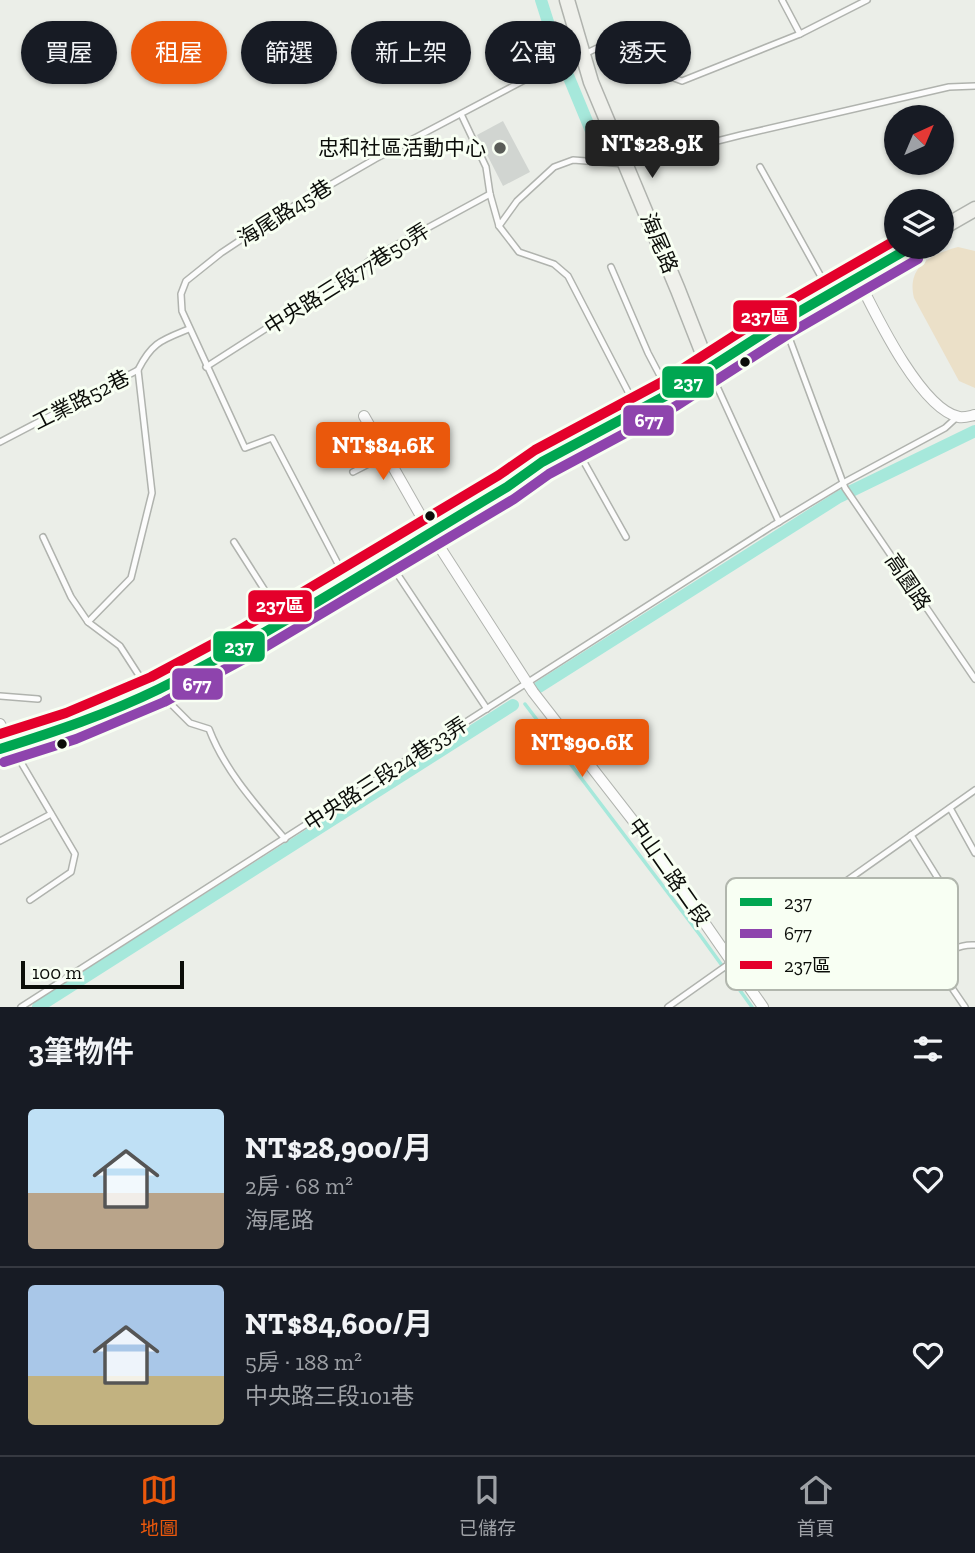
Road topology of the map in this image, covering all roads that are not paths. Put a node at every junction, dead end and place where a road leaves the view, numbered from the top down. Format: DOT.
graph roads {
  1 [pos="567,0"];
  2 [pos="782,0"];
  3 [pos="867,0"];
  4 [pos="570,21"];
  5 [pos="800,33"];
  6 [pos="581,55"];
  7 [pos="581,68"];
  8 [pos="517,84"];
  9 [pos="975,86"];
  10 [pos="461,114"];
  11 [pos="626,164"];
  12 [pos="760,167"];
  13 [pos="490,194"];
  14 [pos="975,209"];
  15 [pos="954,221"];
  16 [pos="499,226"];
  17 [pos="889,259"];
  18 [pos="611,267"];
  19 [pos="857,277"];
  20 [pos="831,294"];
  21 [pos="783,321"];
  22 [pos="189,329"];
  23 [pos="206,367"];
  24 [pos="709,369"];
  25 [pos="138,370"];
  26 [pos="669,394"];
  27 [pos="638,412"];
  28 [pos="975,415"];
  29 [pos="364,416"];
  30 [pos="957,417"];
  31 [pos="0,442"];
  32 [pos="575,446"];
  33 [pos="386,455"];
  34 [pos="353,472"];
  35 [pos="844,485"];
  36 [pos="779,522"];
  37 [pos="430,532"];
  38 [pos="43,537"];
  39 [pos="626,537"];
  40 [pos="234,541"];
  41 [pos="387,558"];
  42 [pos="347,581"];
  43 [pos="283,620"];
  44 [pos="89,622"];
  45 [pos="975,679"];
  46 [pos="528,684"];
  47 [pos="154,691"];
  48 [pos="0,696"];
  49 [pos="38,699"];
  50 [pos="487,709"];
  51 [pos="0,724"];
  52 [pos="6,748"];
  53 [pos="975,790"];
  54 [pos="950,808"];
  55 [pos="51,814"];
  56 [pos="911,835"];
  57 [pos="285,839"];
  58 [pos="0,841"];
  59 [pos="975,852"];
  60 [pos="851,878"];
  61 [pos="938,878"];
  62 [pos="30,900"];
  63 [pos="975,945"];
  64 [pos="958,947"];
  65 [pos="726,955"];
  66 [pos="726,968"];
  67 [pos="751,990"];
  68 [pos="953,990"];
  69 [pos="21,1007"];
  70 [pos="668,1007"];
  71 [pos="763,1007"];
  72 [pos="965,1007"];
  1 -- 4 [label="street, 海尾路"];
  2 -- 5 [label="lane"];
  3 -- 5 [label="lane"];
  5 -- 6 [label="lane, 海尾路45巷"];
  7 -- 11 [label="street, 海尾路"];
  8 -- 10 [label="lane, 海尾路45巷"];
  9 -- 11 [label="lane"];
  10 -- 13 [label="lane"];
  10 -- 22 [label="lane, 海尾路45巷"];
  11 -- 16 [label="lane"];
  11 -- 24 [label="street, 海尾路"];
  12 -- 20 [label="lane"];
  13 -- 16 [label="lane"];
  13 -- 23 [label="lane, 中央路三段77巷50弄"];
  14 -- 15 [label="street"];
  16 -- 27 [label="lane"];
  17 -- 19 [label="street"];
  18 -- 26 [label="lane"];
  19 -- 20 [label="street"];
  19 -- 30 [label="street"];
  20 -- 21 [label="street"];
  21 -- 24 [label="street"];
  21 -- 35 [label="lane, 高園路"];
  22 -- 23 [label="lane, 海尾路45巷"];
  22 -- 25 [label="lane, 工業路52巷"];
  23 -- 42 [label="lane, 海尾路45巷"];
  24 -- 26 [label="street"];
  24 -- 36 [label="lane"];
  25 -- 31 [label="lane, 工業路52巷"];
  25 -- 44 [label="lane"];
  26 -- 27 [label="street"];
  27 -- 32 [label="street"];
  28 -- 30 [label="street"];
  29 -- 33 [label="street, 中山二路二段"];
  30 -- 35 [label="lane, 中央路三段24巷33弄"];
  32 -- 37 [label="street"];
  32 -- 39 [label="lane"];
  33 -- 34 [label="lane"];
  33 -- 37 [label="street, 中山二路二段"];
  35 -- 36 [label="lane, 中央路三段24巷33弄"];
  35 -- 45 [label="lane, 高園路"];
  36 -- 46 [label="lane, 中央路三段24巷33弄"];
  37 -- 41 [label="street"];
  37 -- 46 [label="street, 中山二路二段"];
  38 -- 44 [label="lane"];
  40 -- 43 [label="lane"];
  41 -- 42 [label="street"];
  41 -- 50 [label="lane"];
  42 -- 43 [label="street"];
  43 -- 47 [label="street"];
  44 -- 47 [label="lane"];
  46 -- 50 [label="lane, 中央路三段24巷33弄"];
  46 -- 65 [label="street, 中山二路二段"];
  47 -- 52 [label="street"];
  47 -- 57 [label="lane"];
  48 -- 49 [label="lane"];
  50 -- 57 [label="lane, 中央路三段24巷33弄"];
  51 -- 52 [label="street"];
  52 -- 55 [label="lane"];
  53 -- 54 [label="lane"];
  54 -- 56 [label="lane"];
  54 -- 59 [label="lane"];
  55 -- 58 [label="lane"];
  55 -- 62 [label="lane"];
  56 -- 60 [label="lane"];
  56 -- 61 [label="lane"];
  57 -- 69 [label="lane, 中央路三段24巷33弄"];
  63 -- 64 [label="lane"];
  66 -- 70 [label="lane"];
  67 -- 71 [label="street, 中山二路二段"];
  68 -- 72 [label="lane"];
}
